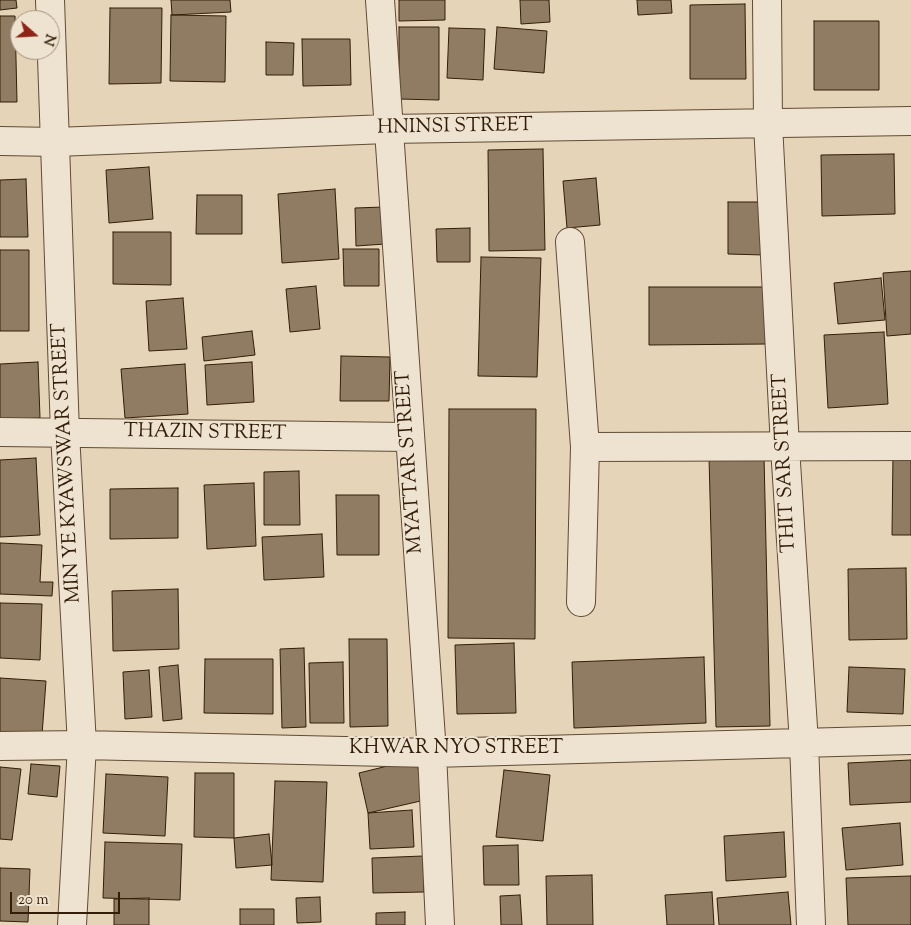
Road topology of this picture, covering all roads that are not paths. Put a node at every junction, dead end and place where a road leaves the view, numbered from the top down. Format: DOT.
graph roads {
  1 [pos="50,0"];
  2 [pos="380,0"];
  3 [pos="767,0"];
  4 [pos="911,121"];
  5 [pos="768,124"];
  6 [pos="387,129"];
  7 [pos="0,141"];
  8 [pos="56,142"];
  9 [pos="570,242"];
  10 [pos="0,432"];
  11 [pos="65,432"];
  12 [pos="409,437"];
  13 [pos="785,446"];
  14 [pos="911,446"];
  15 [pos="585,447"];
  16 [pos="581,602"];
  17 [pos="911,740"];
  18 [pos="804,743"];
  19 [pos="82,745"];
  20 [pos="0,746"];
  21 [pos="432,753"];
  22 [pos="72,925"];
  23 [pos="440,925"];
  24 [pos="811,925"];
  1 -- 8 [label="street, MIN YE KYAWSWAR STREET"];
  2 -- 6 [label="street, MYATTAR STREET"];
  3 -- 5 [label="street, THIT SAR STREET"];
  4 -- 5 [label="street, HNINSI STREET"];
  5 -- 6 [label="street, HNINSI STREET"];
  5 -- 13 [label="street, THIT SAR STREET"];
  6 -- 8 [label="street, HNINSI STREET"];
  6 -- 12 [label="street, MYATTAR STREET"];
  7 -- 8 [label="street, HNINSI STREET"];
  8 -- 11 [label="street, MIN YE KYAWSWAR STREET"];
  9 -- 15 [label="street"];
  10 -- 11 [label="street, THAZIN STREET"];
  11 -- 12 [label="street, THAZIN STREET"];
  11 -- 19 [label="street, MIN YE KYAWSWAR STREET"];
  12 -- 21 [label="street, MYATTAR STREET"];
  13 -- 14 [label="street"];
  13 -- 15 [label="street"];
  13 -- 18 [label="street, THIT SAR STREET"];
  15 -- 16 [label="street"];
  17 -- 18 [label="street, KHWAR NYO STREET"];
  18 -- 21 [label="street, KHWAR NYO STREET"];
  18 -- 24 [label="street, THIT SAR STREET"];
  19 -- 20 [label="street, KHWAR NYO STREET"];
  19 -- 21 [label="street, KHWAR NYO STREET"];
  19 -- 22 [label="street, MIN YE KYAWSWAR STREET"];
  21 -- 23 [label="street, MYATTAR STREET"];
}
